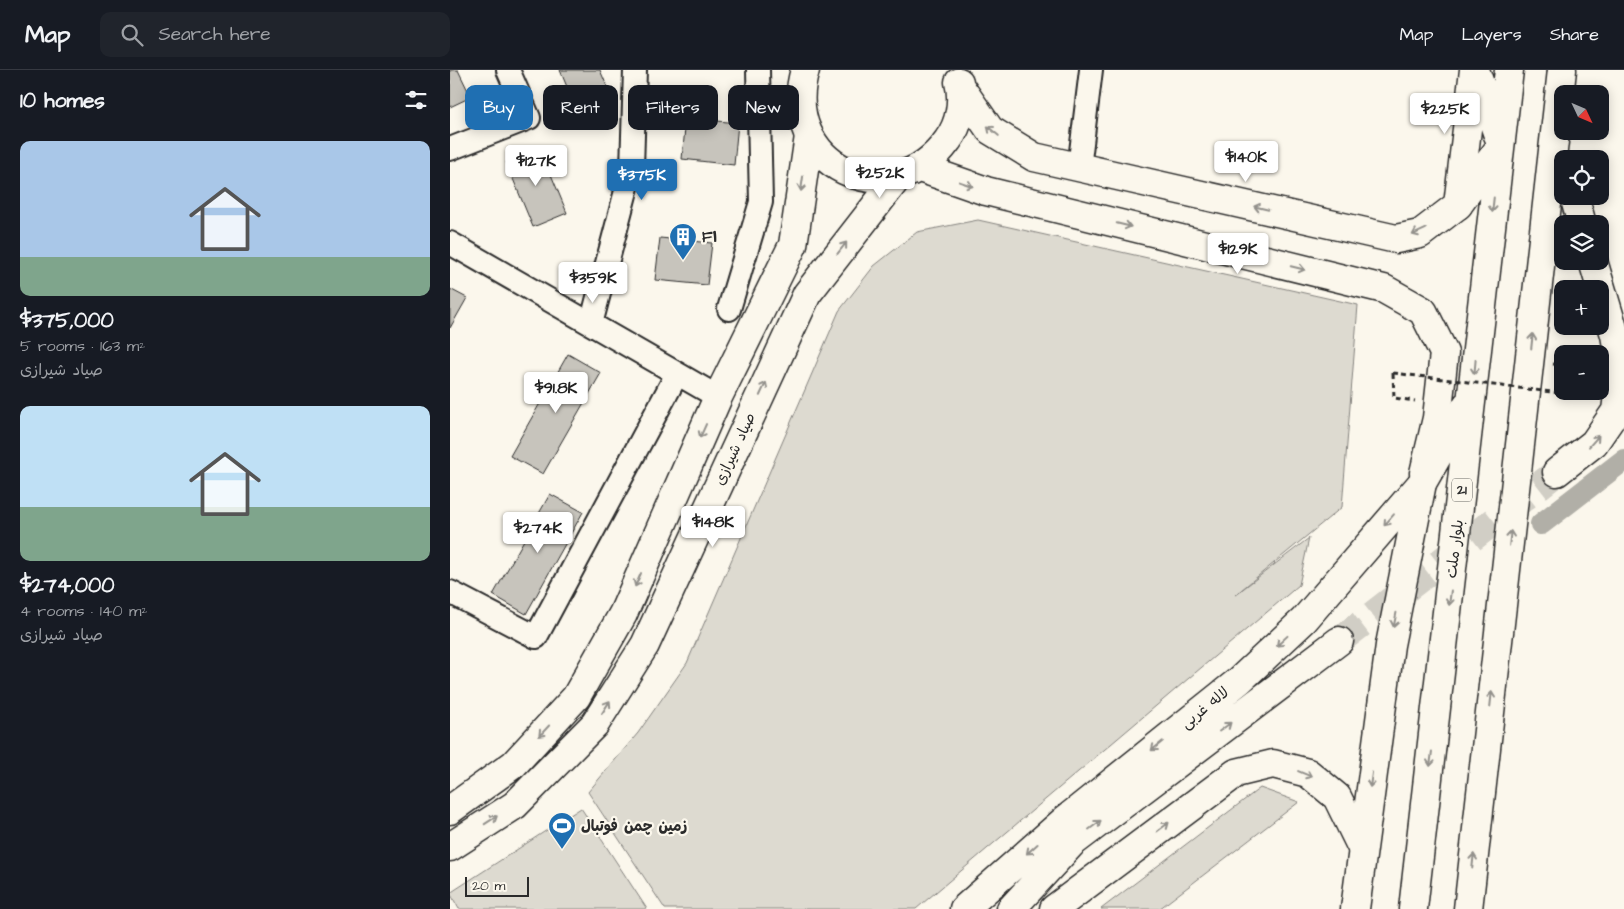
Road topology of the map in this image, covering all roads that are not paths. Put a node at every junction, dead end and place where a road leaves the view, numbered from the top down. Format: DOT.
graph roads {
  1 [pos="508,70"];
  2 [pos="635,70"];
  3 [pos="758,70"];
  4 [pos="805,70"];
  5 [pos="1091,70"];
  6 [pos="1475,70"];
  7 [pos="1509,70"];
  8 [pos="1562,70"];
  9 [pos="959,79"];
  10 [pos="809,136"];
  11 [pos="1500,145"];
  12 [pos="1559,146"];
  13 [pos="450,149"];
  14 [pos="1079,168"];
  15 [pos="909,172"];
  16 [pos="1458,204"];
  17 [pos="450,242"];
  18 [pos="1596,270"];
  19 [pos="729,309"];
  20 [pos="591,324"];
  21 [pos="677,374"];
  22 [pos="1473,395"];
  23 [pos="718,397"];
  24 [pos="1557,472"];
  25 [pos="1422,483"];
  26 [pos="450,592"];
  27 [pos="1339,641"];
  28 [pos="450,810"];
  29 [pos="450,847"];
  30 [pos="1362,848"];
  31 [pos="964,909"];
  32 [pos="1011,909"];
  33 [pos="1054,909"];
  34 [pos="1355,909"];
  35 [pos="1414,909"];
  36 [pos="1468,909"];
  1 -- 13 [label="street"];
  2 -- 20 [label="street"];
  3 -- 19 [label="street"];
  4 -- 10 [label="main road"];
  5 -- 14 [label="street"];
  6 -- 11 [label="main road"];
  6 -- 16 [label="main road"];
  7 -- 11 [label="main road, بلوار ملت / 21"];
  8 -- 12 [label="main road"];
  14 -- 9 [label="main road, one-way"];
  9 -- 15 [label="main road, صیاد شیرازی"];
  10 -- 15 [label="main road"];
  10 -- 23 [label="main road, one-way"];
  11 -- 16 [label="main road"];
  11 -- 22 [label="main road, بلوار ملت / 21, one-way"];
  36 -- 12 [label="main road, one-way"];
  16 -- 14 [label="main road, one-way"];
  15 -- 25 [label="main road, one-way"];
  29 -- 15 [label="main road, صیاد شیرازی, one-way"];
  17 -- 20 [label="street"];
  24 -- 18 [label="main road, one-way"];
  20 -- 21 [label="street"];
  21 -- 23 [label="street"];
  21 -- 26 [label="street"];
  22 -- 25 [label="main road"];
  22 -- 35 [label="main road, بلوار ملت / 21, one-way"];
  23 -- 28 [label="main road, one-way"];
  25 -- 30 [label="main road, one-way"];
  25 -- 31 [label="main road, لاله غربی, one-way"];
  32 -- 27 [label="main road, لاله غربی, one-way"];
  33 -- 30 [label="main road, one-way"];
  30 -- 34 [label="main road"];
}
